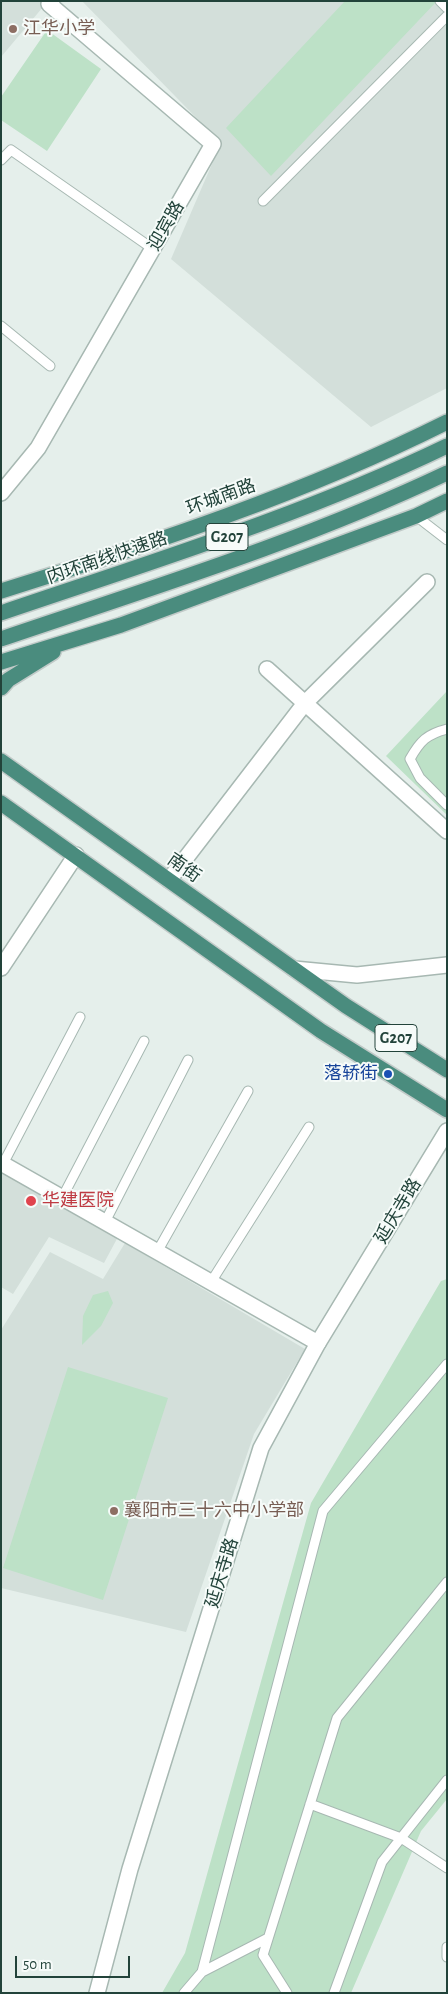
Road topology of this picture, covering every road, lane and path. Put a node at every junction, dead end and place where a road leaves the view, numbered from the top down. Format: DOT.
graph roads {
  1 [pos="52,1"];
  2 [pos="440,1"];
  3 [pos="447,8"];
  4 [pos="447,16"];
  5 [pos="1,160"];
  6 [pos="263,201"];
  7 [pos="152,249"];
  8 [pos="1,326"];
  9 [pos="50,366"];
  10 [pos="447,422"];
  11 [pos="447,446"];
  12 [pos="447,474"];
  13 [pos="1,493"];
  14 [pos="447,501"];
  15 [pos="416,516"];
  16 [pos="447,540"];
  17 [pos="427,582"];
  18 [pos="1,591"];
  19 [pos="1,613"];
  20 [pos="1,639"];
  21 [pos="72,640"];
  22 [pos="1,662"];
  23 [pos="267,669"];
  24 [pos="1,688"];
  25 [pos="305,703"];
  26 [pos="447,729"];
  27 [pos="1,761"];
  28 [pos="1,803"];
  29 [pos="447,805"];
  30 [pos="1,808"];
  31 [pos="29,822"];
  32 [pos="447,831"];
  33 [pos="76,855"];
  34 [pos="168,880"];
  35 [pos="447,965"];
  36 [pos="1,968"];
  37 [pos="294,969"];
  38 [pos="80,1017"];
  39 [pos="144,1041"];
  40 [pos="188,1060"];
  41 [pos="447,1070"];
  42 [pos="248,1091"];
  43 [pos="447,1110"];
  44 [pos="309,1127"];
  45 [pos="447,1131"];
  46 [pos="2,1163"];
  47 [pos="62,1198"];
  48 [pos="105,1222"];
  49 [pos="157,1252"];
  50 [pos="211,1282"];
  51 [pos="318,1343"];
  52 [pos="447,1364"];
  53 [pos="445,1588"];
  54 [pos="447,1780"];
  55 [pos="310,1804"];
  56 [pos="401,1838"];
  57 [pos="447,1868"];
  58 [pos="268,1938"];
  59 [pos="447,1947"];
  60 [pos="447,1957"];
  61 [pos="202,1972"];
  62 [pos="98,1993"];
  63 [pos="184,1993"];
  64 [pos="287,1993"];
  65 [pos="334,1993"];
  1 -- 7 [label="street, 迎宾路"];
  2 -- 3 [label="lane"];
  4 -- 6 [label="lane"];
  5 -- 7 [label="lane"];
  7 -- 13 [label="street, 迎宾路"];
  8 -- 9 [label="lane"];
  10 -- 18 [label="highway, 环城南路"];
  11 -- 19 [label="highway, 内环南线快速路 / G207"];
  12 -- 20 [label="highway, G207"];
  14 -- 15 [label="highway, G207"];
  15 -- 16 [label="lane"];
  15 -- 21 [label="highway, G207"];
  17 -- 25 [label="street"];
  21 -- 22 [label="highway, G207"];
  21 -- 24 [label="highway"];
  23 -- 25 [label="street"];
  25 -- 32 [label="street"];
  25 -- 34 [label="street"];
  26 -- 29 [label="lane"];
  27 -- 34 [label="highway, 南街 / G207"];
  28 -- 31 [label="highway"];
  30 -- 31 [label="highway"];
  31 -- 33 [label="highway"];
  33 -- 36 [label="street"];
  33 -- 43 [label="highway"];
  34 -- 37 [label="highway, 南街 / G207"];
  35 -- 37 [label="street"];
  37 -- 41 [label="highway, 南街 / G207"];
  38 -- 46 [label="lane"];
  39 -- 47 [label="lane"];
  40 -- 48 [label="lane"];
  42 -- 49 [label="lane"];
  44 -- 50 [label="lane"];
  45 -- 51 [label="street, 延庆寺路"];
  46 -- 47 [label="street"];
  47 -- 48 [label="street"];
  48 -- 49 [label="street"];
  49 -- 50 [label="street"];
  50 -- 51 [label="street"];
  51 -- 62 [label="street, 延庆寺路"];
  52 -- 61 [label="lane"];
  53 -- 55 [label="lane"];
  54 -- 56 [label="lane"];
  55 -- 56 [label="lane"];
  55 -- 58 [label="lane"];
  56 -- 57 [label="lane"];
  56 -- 65 [label="lane"];
  58 -- 61 [label="lane"];
  58 -- 64 [label="lane"];
  59 -- 60 [label="lane"];
  61 -- 63 [label="lane"];
}
